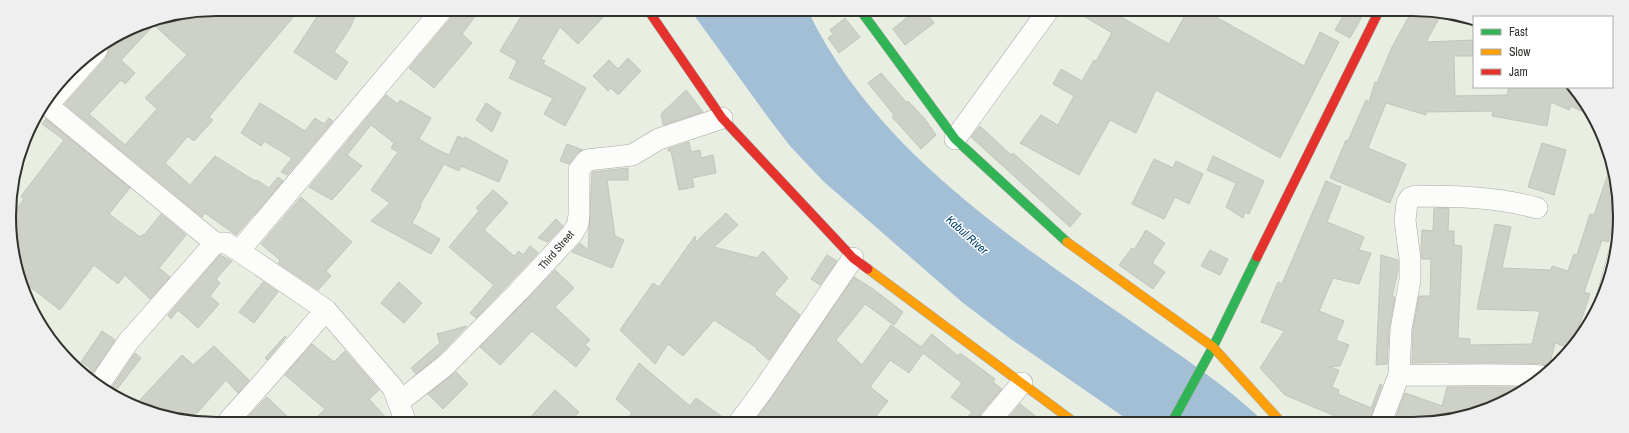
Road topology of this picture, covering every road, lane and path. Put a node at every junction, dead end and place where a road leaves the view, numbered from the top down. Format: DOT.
graph roads {
  1 [pos="437,16"];
  2 [pos="652,16"];
  3 [pos="865,16"];
  4 [pos="1044,16"];
  5 [pos="1377,16"];
  6 [pos="49,106"];
  7 [pos="722,118"];
  8 [pos="955,139"];
  9 [pos="1537,208"];
  10 [pos="215,243"];
  11 [pos="239,251"];
  12 [pos="853,258"];
  13 [pos="326,310"];
  14 [pos="1213,347"];
  15 [pos="1399,375"];
  16 [pos="1535,376"];
  17 [pos="102,381"];
  18 [pos="1022,383"];
  19 [pos="402,411"];
  20 [pos="232,417"];
  21 [pos="743,417"];
  22 [pos="994,417"];
  23 [pos="1067,417"];
  24 [pos="1175,417"];
  25 [pos="1276,417"];
  26 [pos="1383,417"];
  1 -- 11 [label="street"];
  2 -- 7 [label="street"];
  3 -- 8 [label="street"];
  4 -- 8 [label="street"];
  5 -- 14 [label="street"];
  6 -- 10 [label="street"];
  7 -- 12 [label="street"];
  7 -- 19 [label="street, Third Street"];
  8 -- 14 [label="street"];
  9 -- 15 [label="street"];
  10 -- 11 [label="street"];
  10 -- 17 [label="street"];
  11 -- 13 [label="street"];
  12 -- 18 [label="street"];
  12 -- 21 [label="street"];
  13 -- 19 [label="street"];
  13 -- 20 [label="street"];
  14 -- 24 [label="street"];
  14 -- 25 [label="street"];
  15 -- 16 [label="street"];
  15 -- 26 [label="street"];
  18 -- 22 [label="street"];
  18 -- 23 [label="street"];
}
